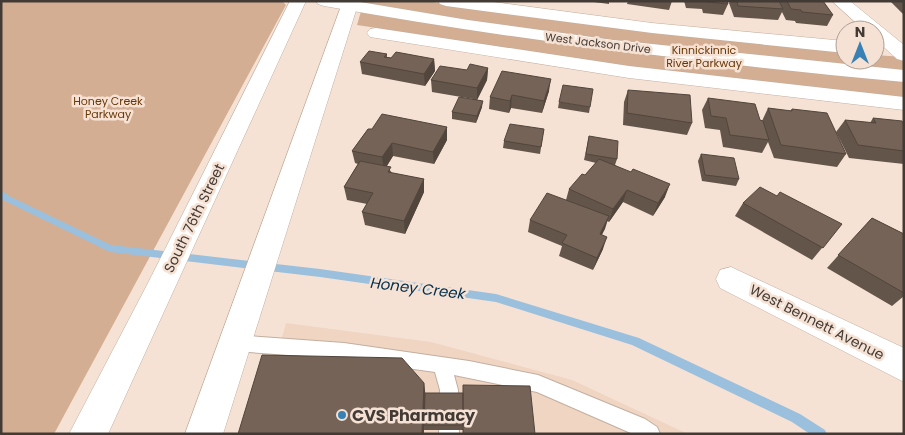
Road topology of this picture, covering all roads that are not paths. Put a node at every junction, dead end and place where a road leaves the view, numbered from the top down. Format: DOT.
graph roads {
  1 [pos="298,1"];
  2 [pos="324,1"];
  3 [pos="446,1"];
  4 [pos="840,1"];
  5 [pos="350,4"];
  6 [pos="468,5"];
  7 [pos="438,20"];
  8 [pos="863,20"];
  9 [pos="376,33"];
  10 [pos="885,38"];
  11 [pos="445,44"];
  12 [pos="835,46"];
  13 [pos="885,51"];
  14 [pos="903,53"];
  15 [pos="904,76"];
  16 [pos="904,104"];
  17 [pos="731,279"];
  18 [pos="235,343"];
  19 [pos="442,364"];
  20 [pos="904,366"];
  21 [pos="88,434"];
  22 [pos="204,434"];
  23 [pos="449,434"];
  24 [pos="650,434"];
  1 -- 21 [label="street, South 76th Street"];
  2 -- 5 [label="street, West Jackson Drive"];
  3 -- 6 [label="street, West Jackson Drive"];
  4 -- 8 [label="street"];
  5 -- 7 [label="street, West Jackson Drive"];
  5 -- 18 [label="street"];
  6 -- 7 [label="street"];
  6 -- 12 [label="street, West Jackson Drive"];
  7 -- 11 [label="street"];
  7 -- 15 [label="street, West Jackson Drive"];
  9 -- 11 [label="street, West Jackson Drive"];
  10 -- 14 [label="street"];
  11 -- 16 [label="street, West Jackson Drive"];
  13 -- 14 [label="street"];
  17 -- 20 [label="street, West Bennett Avenue"];
  18 -- 19 [label="lane"];
  18 -- 22 [label="street"];
  19 -- 23 [label="lane"];
  19 -- 24 [label="lane"];
}
